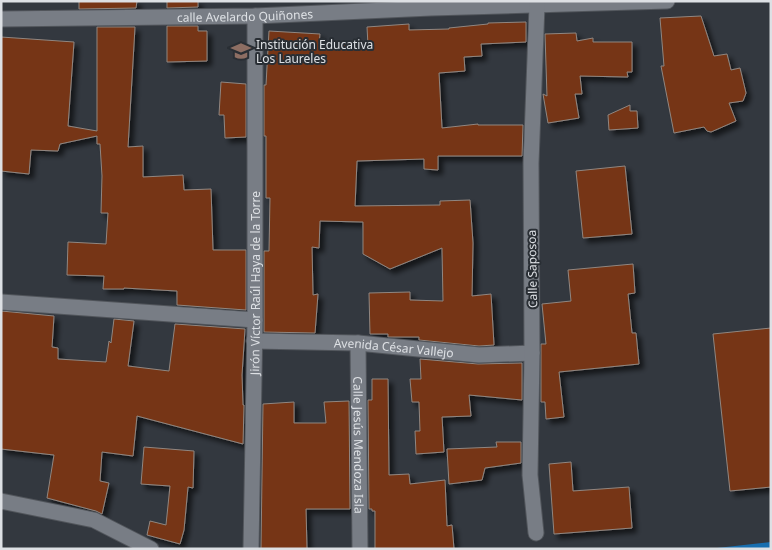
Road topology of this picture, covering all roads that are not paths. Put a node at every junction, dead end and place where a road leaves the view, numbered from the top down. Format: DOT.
graph roads {
  1 [pos="667,1"];
  2 [pos="537,5"];
  3 [pos="255,16"];
  4 [pos="1,19"];
  5 [pos="1,302"];
  6 [pos="255,320"];
  7 [pos="254,340"];
  8 [pos="358,343"];
  9 [pos="532,353"];
  10 [pos="1,500"];
  11 [pos="536,533"];
  12 [pos="151,549"];
  13 [pos="251,549"];
  14 [pos="360,549"];
  1 -- 2 [label="street, calle Avelardo Quiñones"];
  2 -- 3 [label="street, calle Avelardo Quiñones"];
  2 -- 9 [label="street, Calle Saposoa"];
  3 -- 4 [label="street, calle Avelardo Quiñones"];
  3 -- 6 [label="street, Jirón Víctor Raúl Haya de la Torre"];
  5 -- 6 [label="street"];
  6 -- 7 [label="street, Jirón Víctor Raúl Haya de la Torre"];
  7 -- 8 [label="street, Avenida César Vallejo"];
  7 -- 13 [label="street, Jirón Víctor Raúl Haya de la Torre"];
  8 -- 9 [label="street, Avenida César Vallejo"];
  8 -- 14 [label="street, Calle Jesús Mendoza Isla"];
  9 -- 11 [label="street, Calle Saposoa"];
  10 -- 12 [label="street"];
}
